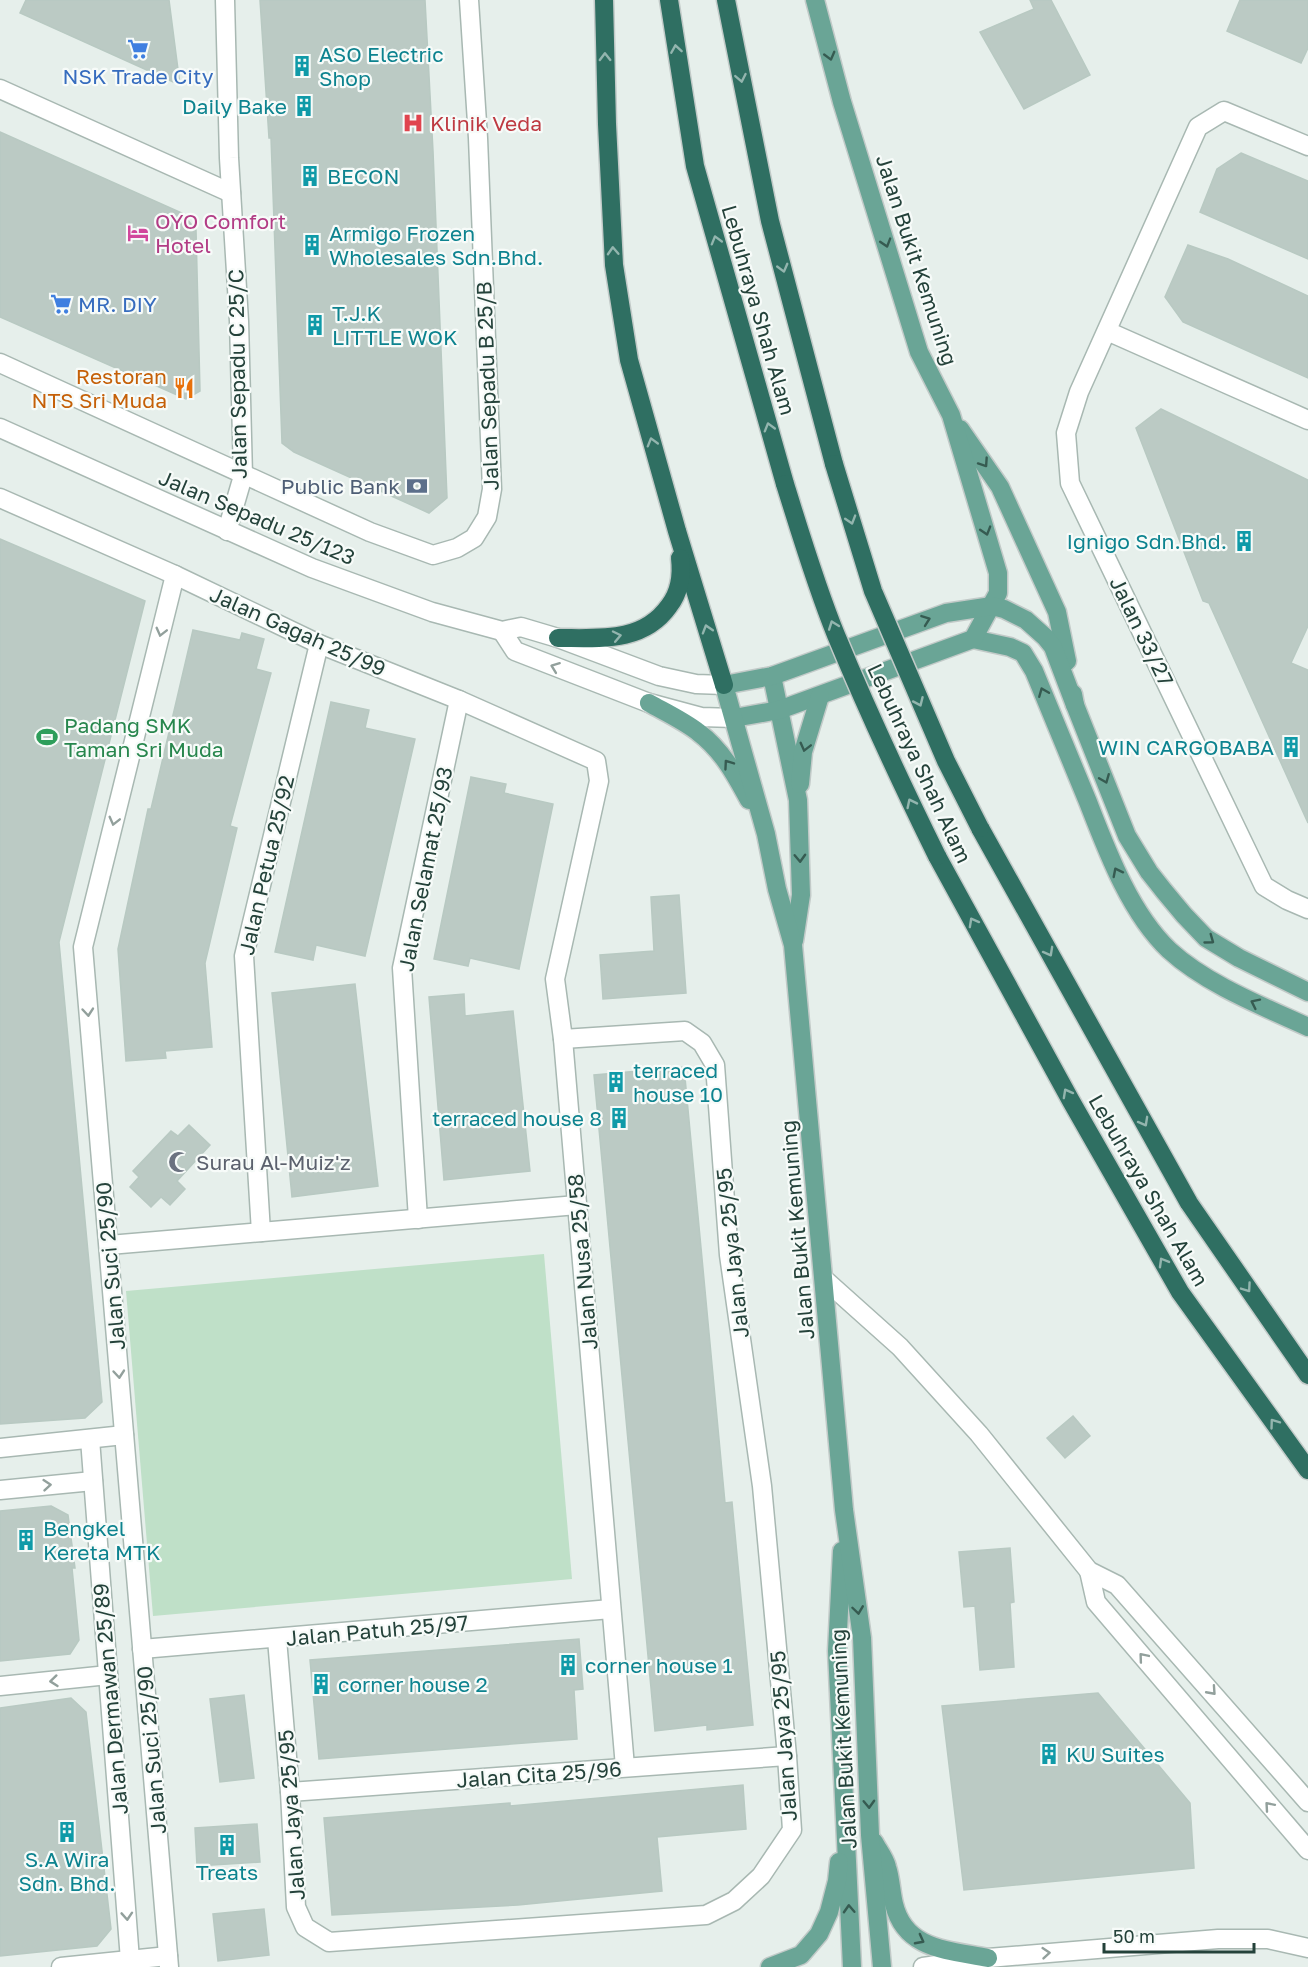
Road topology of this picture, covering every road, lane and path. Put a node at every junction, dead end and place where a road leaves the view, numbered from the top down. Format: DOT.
graph roads {
  1 [pos="225,0"];
  2 [pos="469,0"];
  3 [pos="604,0"];
  4 [pos="669,0"];
  5 [pos="726,0"];
  6 [pos="815,0"];
  7 [pos="0,89"];
  8 [pos="1308,146"];
  9 [pos="231,193"];
  10 [pos="1107,331"];
  11 [pos="0,363"];
  12 [pos="951,415"];
  13 [pos="1308,420"];
  14 [pos="0,428"];
  15 [pos="243,476"];
  16 [pos="0,498"];
  17 [pos="227,531"];
  18 [pos="677,531"];
  19 [pos="175,575"];
  20 [pos="992,606"];
  21 [pos="502,631"];
  22 [pos="558,638"];
  23 [pos="973,639"];
  24 [pos="319,644"];
  25 [pos="772,676"];
  26 [pos="724,685"];
  27 [pos="820,696"];
  28 [pos="459,700"];
  29 [pos="649,703"];
  30 [pos="1076,705"];
  31 [pos="779,710"];
  32 [pos="734,718"];
  33 [pos="597,760"];
  34 [pos="798,800"];
  35 [pos="766,834"];
  36 [pos="1308,909"];
  37 [pos="793,945"];
  38 [pos="1308,992"];
  39 [pos="1308,1027"];
  40 [pos="563,1039"];
  41 [pos="577,1205"];
  42 [pos="418,1219"];
  43 [pos="261,1233"];
  44 [pos="109,1245"];
  45 [pos="824,1279"];
  46 [pos="1308,1375"];
  47 [pos="124,1435"];
  48 [pos="90,1439"];
  49 [pos="0,1448"];
  50 [pos="1308,1470"];
  51 [pos="93,1481"];
  52 [pos="0,1490"];
  53 [pos="844,1510"];
  54 [pos="1089,1571"];
  55 [pos="611,1609"];
  56 [pos="277,1639"];
  57 [pos="142,1649"];
  58 [pos="108,1675"];
  59 [pos="0,1686"];
  60 [pos="787,1755"];
  61 [pos="625,1767"];
  62 [pos="290,1792"];
  63 [pos="1308,1802"];
  64 [pos="844,1810"];
  65 [pos="870,1835"];
  66 [pos="1308,1850"];
  67 [pos="1308,1948"];
  68 [pos="988,1958"];
  69 [pos="130,1960"];
  70 [pos="168,1961"];
  71 [pos="61,1967"];
  72 [pos="770,1967"];
  73 [pos="852,1967"];
  74 [pos="882,1967"];
  75 [pos="923,1967"];
  1 -- 9 [label="street, Jalan Sepadu C 25/C"];
  2 -- 15 [label="street, Jalan Sepadu B 25/B"];
  18 -- 3 [label="highway, one-way"];
  50 -- 4 [label="highway, Lebuhraya Shah Alam, one-way, bridge"];
  5 -- 46 [label="highway, Lebuhraya Shah Alam, one-way, bridge"];
  6 -- 12 [label="main road, Jalan Bukit Kemuning, one-way"];
  7 -- 9 [label="street"];
  8 -- 10 [label="street, Jalan 33/27"];
  9 -- 15 [label="street, Jalan Sepadu C 25/C"];
  10 -- 13 [label="street"];
  10 -- 36 [label="street, Jalan 33/27"];
  11 -- 15 [label="street, Jalan Sepadu B 25/B"];
  12 -- 20 [label="main road, Jalan Bukit Kemuning, one-way"];
  12 -- 30 [label="main road, one-way"];
  14 -- 17 [label="street, Jalan Sepadu 25/123"];
  15 -- 17 [label="street, Jalan Sepadu C 25/C"];
  16 -- 19 [label="street, Jalan Gagah 25/99"];
  17 -- 21 [label="street, Jalan Sepadu 25/123"];
  22 -- 18 [label="highway, one-way"];
  26 -- 18 [label="highway, one-way"];
  19 -- 24 [label="street, Jalan Gagah 25/99"];
  19 -- 44 [label="street, Jalan Suci 25/90, one-way"];
  20 -- 23 [label="main road, Jalan Bukit Kemuning"];
  25 -- 20 [label="main road, Jalan Sepadu 25/123, one-way"];
  20 -- 30 [label="main road"];
  21 -- 22 [label="street, Jalan Sepadu 25/123"];
  29 -- 21 [label="street, one-way"];
  22 -- 26 [label="street, Jalan Sepadu 25/123"];
  23 -- 27 [label="main road"];
  39 -- 23 [label="main road, one-way"];
  24 -- 28 [label="street, Jalan Gagah 25/99"];
  24 -- 43 [label="street, Jalan Petua 25/92"];
  25 -- 26 [label="main road, Jalan Sepadu 25/123"];
  25 -- 31 [label="main road, Jalan Bukit Kemuning"];
  26 -- 32 [label="main road, Jalan Bukit Kemuning"];
  27 -- 31 [label="main road"];
  27 -- 34 [label="main road, one-way"];
  28 -- 33 [label="street, Jalan Gagah 25/99"];
  28 -- 42 [label="street, Jalan Selamat 25/93"];
  29 -- 32 [label="street"];
  35 -- 29 [label="main road, one-way"];
  30 -- 38 [label="main road, one-way"];
  31 -- 32 [label="main road"];
  31 -- 34 [label="main road, Jalan Bukit Kemuning"];
  32 -- 35 [label="main road, Jalan Bukit Kemuning"];
  33 -- 40 [label="street, Jalan Nusa 25/58"];
  34 -- 37 [label="main road, Jalan Bukit Kemuning, one-way"];
  35 -- 37 [label="main road, Jalan Bukit Kemuning"];
  37 -- 45 [label="main road, Jalan Bukit Kemuning"];
  40 -- 41 [label="street, Jalan Nusa 25/58"];
  40 -- 60 [label="street, Jalan Jaya 25/95"];
  41 -- 42 [label="street"];
  41 -- 55 [label="street, Jalan Nusa 25/58"];
  42 -- 43 [label="street"];
  43 -- 44 [label="street"];
  44 -- 47 [label="street, Jalan Suci 25/90, one-way"];
  45 -- 53 [label="main road, Jalan Bukit Kemuning"];
  45 -- 54 [label="street"];
  47 -- 48 [label="street"];
  47 -- 57 [label="street, Jalan Suci 25/90"];
  48 -- 49 [label="street"];
  48 -- 51 [label="street, Jalan Dermawan 25/89"];
  52 -- 51 [label="street, one-way"];
  51 -- 58 [label="street, Jalan Dermawan 25/89"];
  53 -- 64 [label="main road, Jalan Bukit Kemuning"];
  53 -- 65 [label="main road, Jalan Bukit Kemuning, one-way"];
  54 -- 63 [label="street, one-way"];
  66 -- 54 [label="street, one-way"];
  55 -- 56 [label="street, Jalan Patuh 25/97"];
  55 -- 61 [label="street, Jalan Nusa 25/58"];
  56 -- 57 [label="street, Jalan Patuh 25/97"];
  56 -- 62 [label="street, Jalan Jaya 25/95"];
  57 -- 70 [label="street, Jalan Suci 25/90"];
  58 -- 59 [label="street, one-way"];
  58 -- 69 [label="street, Jalan Dermawan 25/89, one-way"];
  60 -- 61 [label="street, Jalan Cita 25/96"];
  60 -- 62 [label="street, Jalan Jaya 25/95"];
  61 -- 62 [label="street, Jalan Cita 25/96"];
  64 -- 72 [label="main road"];
  73 -- 64 [label="main road, Jalan Bukit Kemuning, one-way"];
  65 -- 68 [label="main road, one-way"];
  65 -- 74 [label="main road, Jalan Bukit Kemuning"];
  68 -- 67 [label="street, one-way"];
  68 -- 75 [label="street"];
  69 -- 70 [label="street"];
  69 -- 71 [label="street"];
}
